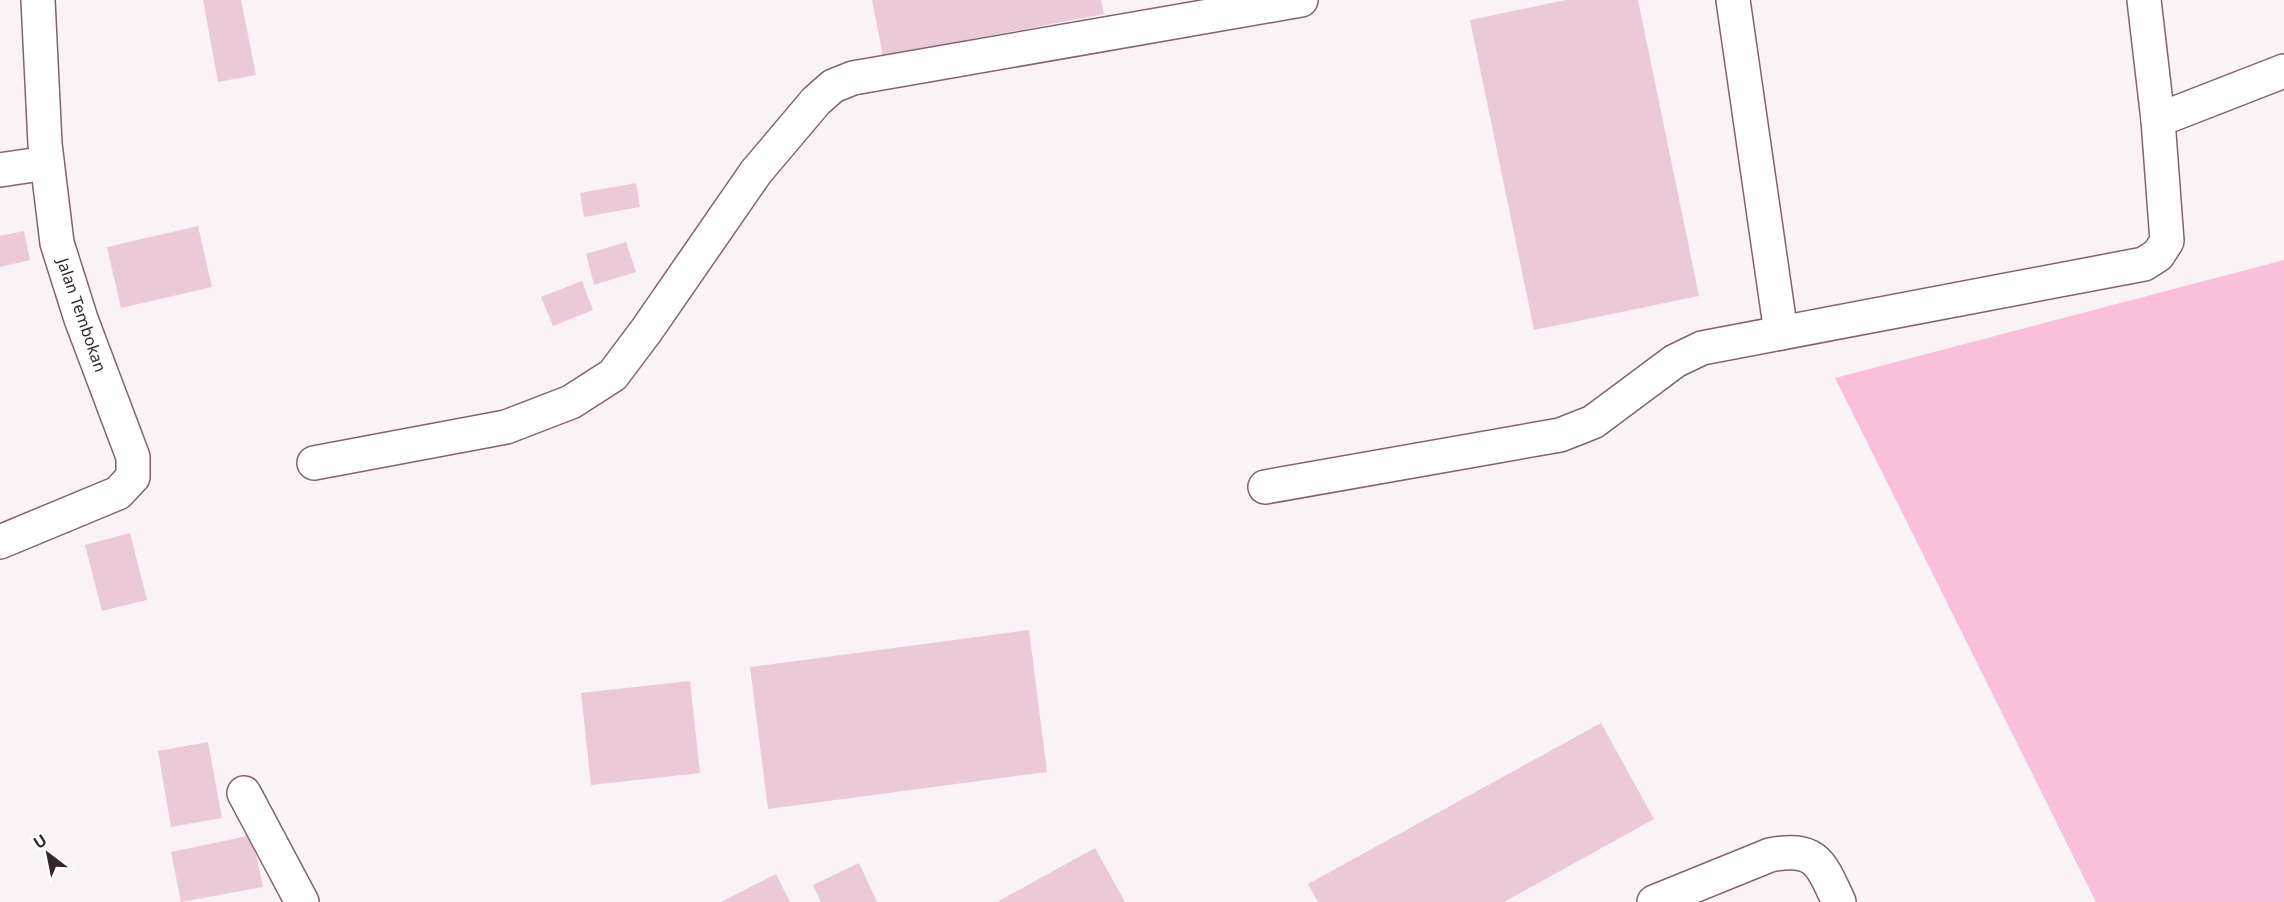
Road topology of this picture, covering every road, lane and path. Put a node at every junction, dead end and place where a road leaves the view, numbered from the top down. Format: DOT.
graph roads {
  1 [pos="38,0"];
  2 [pos="1301,0"];
  3 [pos="1733,0"];
  4 [pos="2145,0"];
  5 [pos="2284,71"];
  6 [pos="2158,120"];
  7 [pos="47,163"];
  8 [pos="0,170"];
  9 [pos="1781,333"];
  10 [pos="314,463"];
  11 [pos="1265,487"];
  12 [pos="0,542"];
  13 [pos="244,793"];
  14 [pos="302,902"];
  15 [pos="1654,902"];
  16 [pos="1839,902"];
  1 -- 7 [label="street, Jalan Tembokan"];
  2 -- 10 [label="street"];
  3 -- 9 [label="street"];
  4 -- 6 [label="street"];
  5 -- 6 [label="street"];
  6 -- 9 [label="street"];
  7 -- 8 [label="street"];
  7 -- 12 [label="street, Jalan Tembokan"];
  9 -- 11 [label="street"];
  13 -- 14 [label="street"];
  15 -- 16 [label="street"];
}
